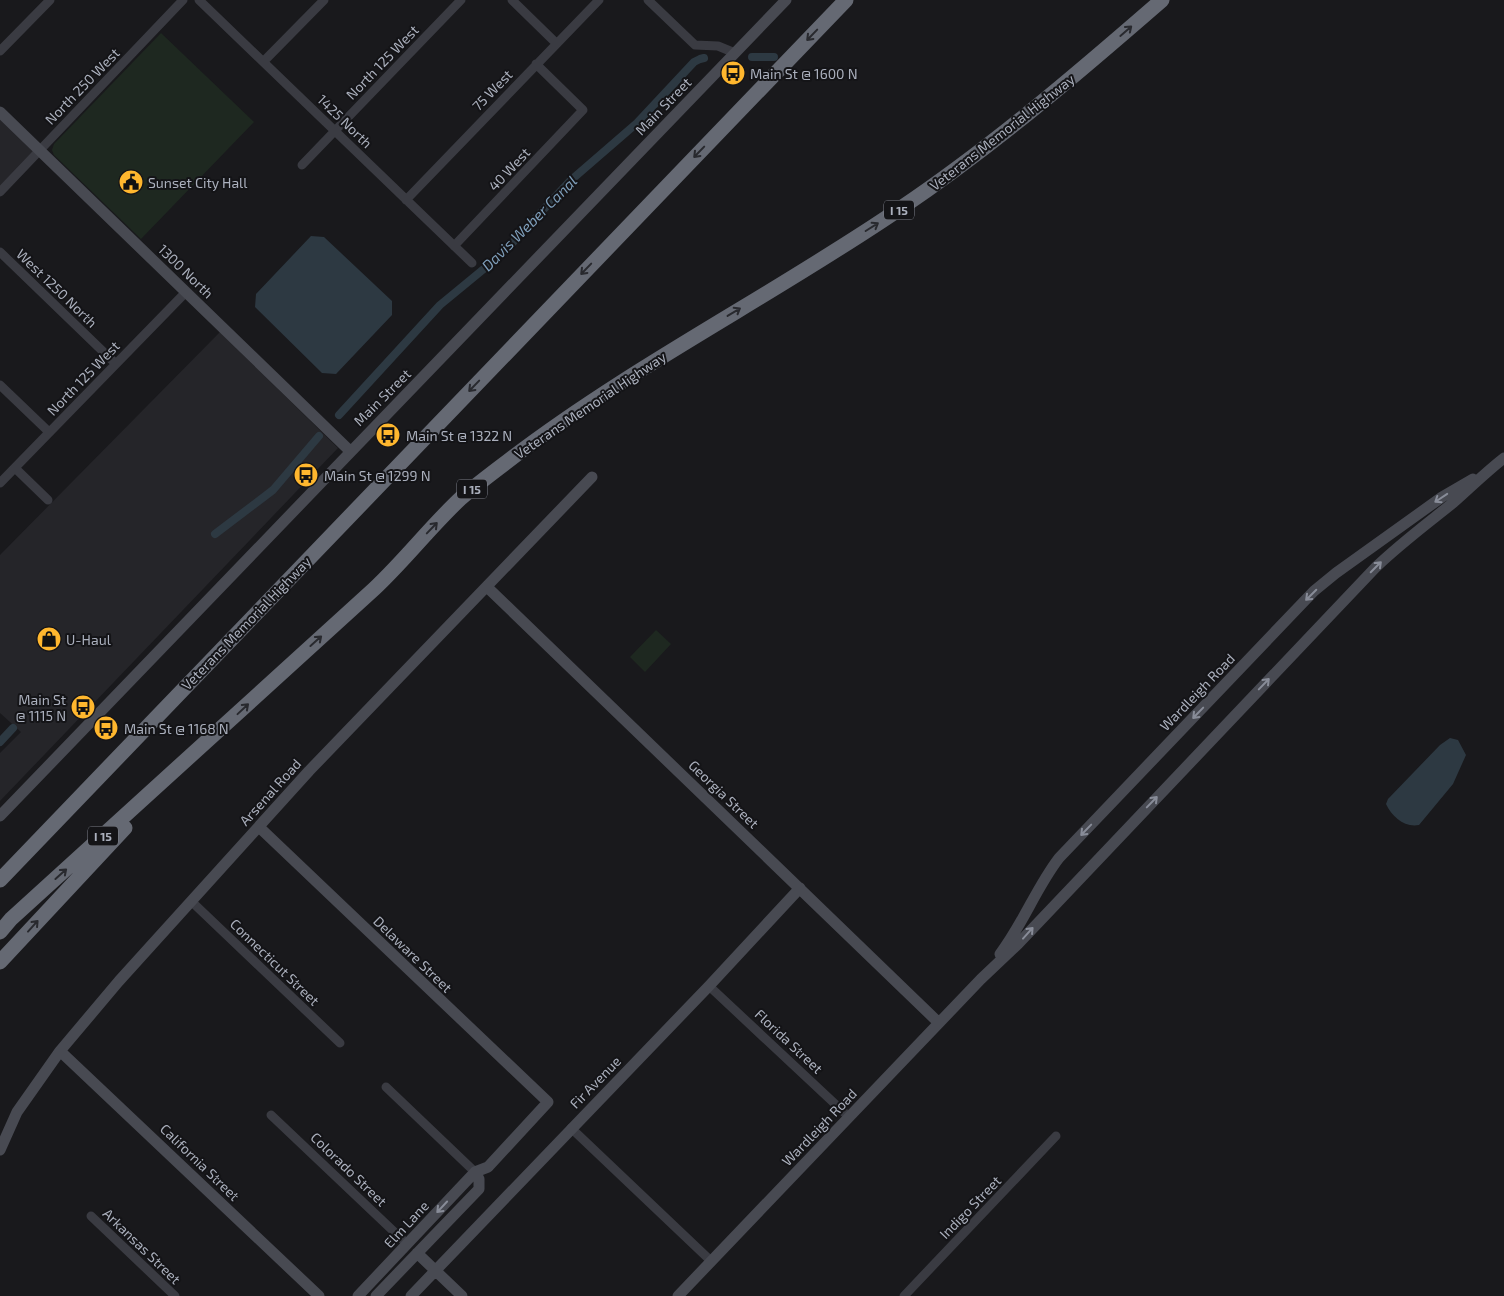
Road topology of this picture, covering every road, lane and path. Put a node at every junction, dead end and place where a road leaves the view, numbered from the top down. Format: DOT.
graph roads {
  1 [pos="50,0"];
  2 [pos="183,0"];
  3 [pos="199,0"];
  4 [pos="324,0"];
  5 [pos="461,0"];
  6 [pos="512,0"];
  7 [pos="599,0"];
  8 [pos="648,0"];
  9 [pos="786,0"];
  10 [pos="846,0"];
  11 [pos="1162,0"];
  12 [pos="556,43"];
  13 [pos="0,51"];
  14 [pos="735,53"];
  15 [pos="264,61"];
  16 [pos="536,64"];
  17 [pos="0,112"];
  18 [pos="336,131"];
  19 [pos="40,150"];
  20 [pos="302,165"];
  21 [pos="0,192"];
  22 [pos="406,200"];
  23 [pos="454,246"];
  24 [pos="0,252"];
  25 [pos="472,263"];
  26 [pos="186,292"];
  27 [pos="116,364"];
  28 [pos="0,385"];
  29 [pos="49,432"];
  30 [pos="350,451"];
  31 [pos="1504,458"];
  32 [pos="15,468"];
  33 [pos="1483,474"];
  34 [pos="592,478"];
  35 [pos="0,483"];
  36 [pos="48,500"];
  37 [pos="487,587"];
  38 [pos="207,742"];
  39 [pos="0,816"];
  40 [pos="258,827"];
  41 [pos="0,880"];
  42 [pos="800,888"];
  43 [pos="190,901"];
  44 [pos="0,932"];
  45 [pos="0,962"];
  46 [pos="981,979"];
  47 [pos="709,986"];
  48 [pos="939,1023"];
  49 [pos="340,1043"];
  50 [pos="60,1051"];
  51 [pos="386,1087"];
  52 [pos="548,1102"];
  53 [pos="271,1115"];
  54 [pos="849,1117"];
  55 [pos="571,1128"];
  56 [pos="1056,1136"];
  57 [pos="0,1150"];
  58 [pos="476,1172"];
  59 [pos="91,1216"];
  60 [pos="407,1244"];
  61 [pos="417,1254"];
  62 [pos="711,1261"];
  63 [pos="435,1270"];
  64 [pos="175,1296"];
  65 [pos="319,1296"];
  66 [pos="358,1296"];
  67 [pos="376,1296"];
  68 [pos="411,1296"];
  69 [pos="462,1296"];
  70 [pos="678,1296"];
  71 [pos="904,1296"];
  1 -- 13 [label="street"];
  2 -- 19 [label="street, North 250 West"];
  3 -- 15 [label="street, 1425 North"];
  4 -- 15 [label="street"];
  5 -- 18 [label="street, North 125 West"];
  6 -- 12 [label="street"];
  7 -- 12 [label="street, 75 West"];
  8 -- 14 [label="street"];
  9 -- 14 [label="street, Main Street"];
  10 -- 41 [label="highway, Veterans Memorial Highway, one-way"];
  38 -- 11 [label="highway, Veterans Memorial Highway / I 15, one-way"];
  12 -- 16 [label="street, 75 West"];
  14 -- 30 [label="street, Main Street"];
  15 -- 18 [label="street, 1425 North"];
  16 -- 22 [label="street, 75 West"];
  16 -- 23 [label="street, 40 West"];
  17 -- 19 [label="street, 1300 North"];
  18 -- 20 [label="street, North 125 West"];
  18 -- 22 [label="street, 1425 North"];
  19 -- 21 [label="street, North 250 West"];
  19 -- 26 [label="street, 1300 North"];
  22 -- 23 [label="street, 1425 North"];
  23 -- 25 [label="street, 1425 North"];
  24 -- 27 [label="street, West 1250 North"];
  26 -- 27 [label="street, North 125 West"];
  26 -- 30 [label="street, 1300 North"];
  27 -- 29 [label="street, North 125 West"];
  28 -- 29 [label="street"];
  29 -- 32 [label="street, North 125 West"];
  30 -- 39 [label="street, Main Street"];
  31 -- 33 [label="street, Wardleigh Road"];
  32 -- 35 [label="street, North 125 West"];
  32 -- 36 [label="street"];
  46 -- 33 [label="street, Wardleigh Road, one-way"];
  33 -- 46 [label="street, Wardleigh Road, one-way"];
  34 -- 37 [label="street, Arsenal Road"];
  37 -- 40 [label="street, Arsenal Road"];
  37 -- 42 [label="street, Georgia Street"];
  44 -- 38 [label="highway, Veterans Memorial Highway / I 15, one-way"];
  45 -- 38 [label="highway, one-way"];
  40 -- 43 [label="street, Arsenal Road"];
  40 -- 52 [label="street, Delaware Street"];
  42 -- 47 [label="street, Fir Avenue"];
  42 -- 48 [label="street, Georgia Street"];
  43 -- 49 [label="street, Connecticut Street"];
  43 -- 50 [label="street, Arsenal Road"];
  46 -- 48 [label="street, Wardleigh Road"];
  47 -- 54 [label="street, Florida Street"];
  47 -- 55 [label="street, Fir Avenue"];
  48 -- 54 [label="street, Wardleigh Road"];
  50 -- 57 [label="street, Arsenal Road"];
  50 -- 65 [label="street, California Street"];
  51 -- 58 [label="street"];
  52 -- 58 [label="street, Elm Lane"];
  53 -- 60 [label="street, Colorado Street"];
  54 -- 62 [label="street, Wardleigh Road"];
  55 -- 62 [label="street"];
  55 -- 63 [label="street, Fir Avenue"];
  56 -- 71 [label="street, Indigo Street"];
  58 -- 60 [label="street, Elm Lane, one-way"];
  58 -- 61 [label="street, Elm Lane"];
  59 -- 64 [label="street, Arkansas Street"];
  60 -- 66 [label="street, Elm Lane"];
  61 -- 63 [label="street"];
  61 -- 67 [label="street, Elm Lane"];
  62 -- 70 [label="street, Wardleigh Road"];
  63 -- 68 [label="street, Fir Avenue"];
  63 -- 69 [label="street"];
}
